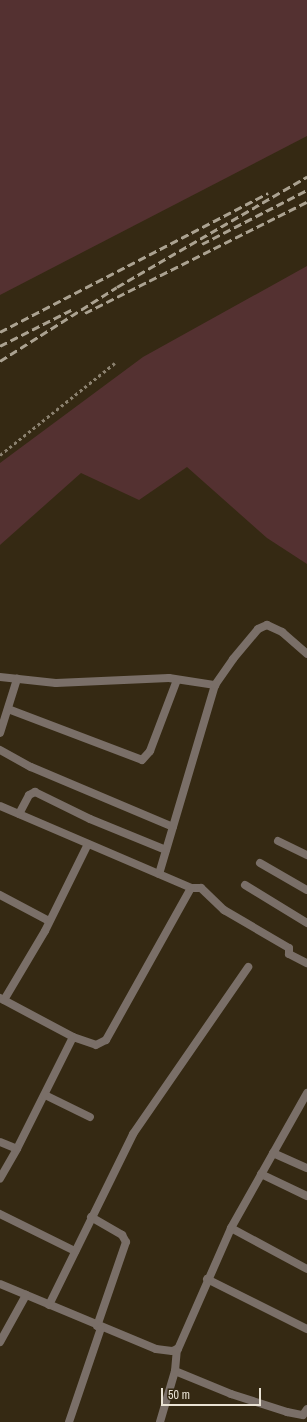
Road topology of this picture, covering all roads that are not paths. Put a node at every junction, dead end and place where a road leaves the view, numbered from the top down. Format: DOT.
graph roads {
  1 [pos="307,654"];
  2 [pos="0,677"];
  3 [pos="17,679"];
  4 [pos="178,680"];
  5 [pos="215,685"];
  6 [pos="8,709"];
  7 [pos="0,733"];
  8 [pos="0,750"];
  9 [pos="0,806"];
  10 [pos="19,814"];
  11 [pos="173,827"];
  12 [pos="278,841"];
  13 [pos="88,844"];
  14 [pos="166,850"];
  15 [pos="307,855"];
  16 [pos="260,863"];
  17 [pos="159,874"];
  18 [pos="245,885"];
  19 [pos="191,888"];
  20 [pos="307,890"];
  21 [pos="0,894"];
  22 [pos="49,921"];
  23 [pos="307,923"];
  24 [pos="307,963"];
  25 [pos="248,967"];
  26 [pos="2,999"];
  27 [pos="73,1037"];
  28 [pos="307,1093"];
  29 [pos="45,1095"];
  30 [pos="303,1109"];
  31 [pos="90,1117"];
  32 [pos="0,1142"];
  33 [pos="17,1149"];
  34 [pos="273,1152"];
  35 [pos="307,1168"];
  36 [pos="261,1174"];
  37 [pos="0,1178"];
  38 [pos="307,1196"];
  39 [pos="0,1214"];
  40 [pos="91,1217"];
  41 [pos="231,1228"];
  42 [pos="75,1251"];
  43 [pos="307,1269"];
  44 [pos="207,1279"];
  45 [pos="0,1284"];
  46 [pos="26,1295"];
  47 [pos="49,1305"];
  48 [pos="99,1327"];
  49 [pos="307,1329"];
  50 [pos="0,1342"];
  51 [pos="177,1349"];
  52 [pos="175,1372"];
  53 [pos="306,1412"];
  54 [pos="69,1422"];
  55 [pos="160,1422"];
  1 -- 5 [label="street"];
  2 -- 3 [label="street"];
  3 -- 4 [label="street"];
  3 -- 6 [label="street"];
  4 -- 5 [label="street"];
  4 -- 6 [label="street"];
  5 -- 11 [label="street"];
  6 -- 7 [label="street"];
  8 -- 11 [label="street"];
  9 -- 10 [label="street"];
  10 -- 13 [label="street"];
  10 -- 14 [label="street"];
  11 -- 14 [label="street"];
  12 -- 15 [label="street"];
  13 -- 17 [label="street"];
  13 -- 22 [label="street"];
  14 -- 17 [label="street"];
  16 -- 20 [label="street"];
  17 -- 19 [label="street"];
  18 -- 23 [label="street"];
  19 -- 24 [label="street"];
  19 -- 27 [label="street"];
  21 -- 22 [label="street"];
  22 -- 26 [label="street"];
  25 -- 40 [label="street"];
  26 -- 27 [label="street"];
  27 -- 29 [label="street"];
  28 -- 30 [label="street"];
  29 -- 31 [label="street"];
  29 -- 33 [label="street"];
  30 -- 34 [label="street"];
  32 -- 33 [label="street"];
  33 -- 37 [label="street"];
  34 -- 35 [label="street"];
  34 -- 36 [label="street"];
  36 -- 38 [label="street"];
  36 -- 41 [label="street"];
  39 -- 42 [label="street"];
  40 -- 42 [label="street"];
  40 -- 48 [label="street"];
  41 -- 43 [label="street"];
  41 -- 44 [label="street"];
  42 -- 47 [label="street"];
  44 -- 49 [label="street"];
  44 -- 51 [label="street"];
  45 -- 46 [label="street"];
  46 -- 47 [label="street"];
  46 -- 50 [label="street"];
  47 -- 48 [label="street"];
  48 -- 51 [label="street"];
  48 -- 54 [label="street"];
  51 -- 52 [label="street"];
  52 -- 53 [label="street"];
  52 -- 55 [label="street"];
}
